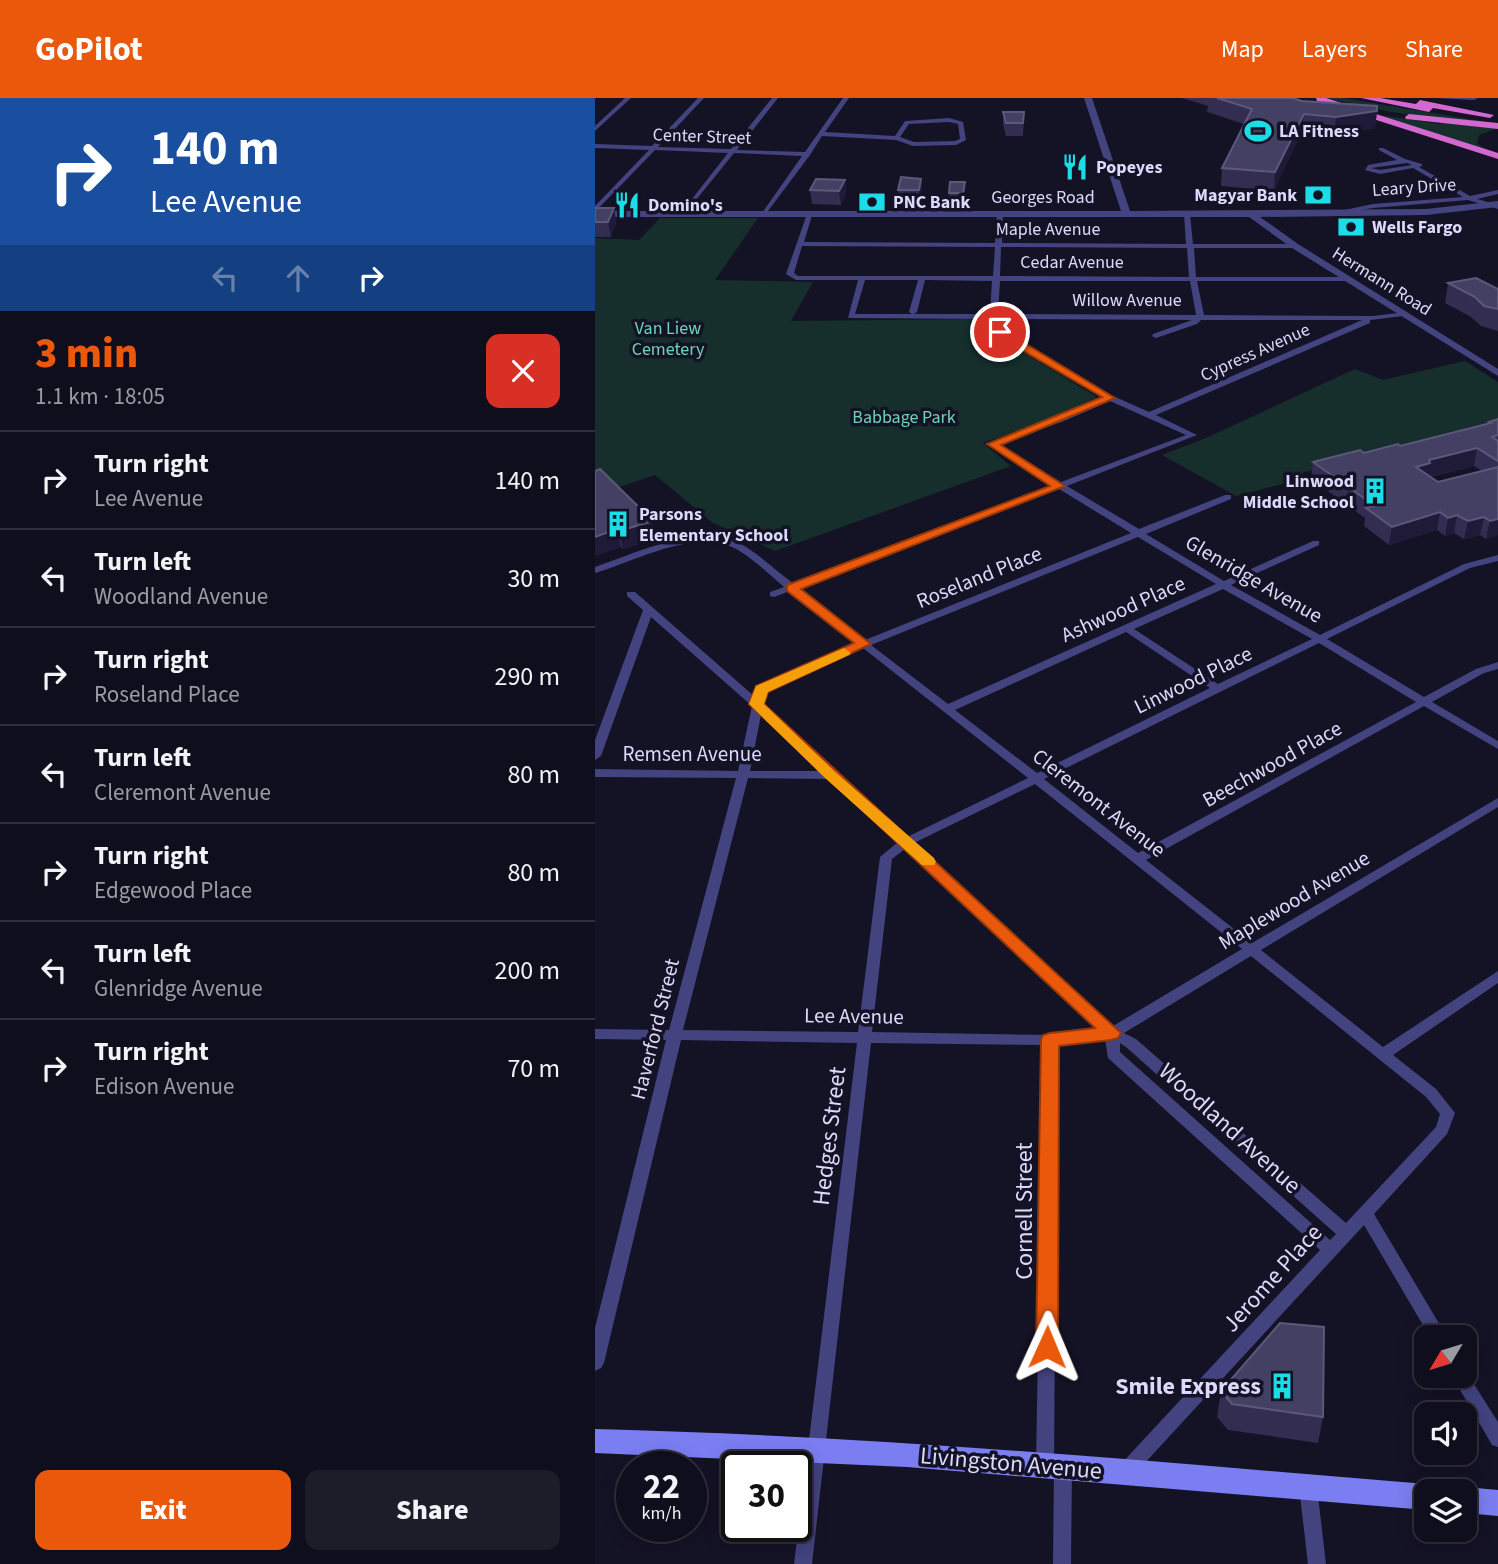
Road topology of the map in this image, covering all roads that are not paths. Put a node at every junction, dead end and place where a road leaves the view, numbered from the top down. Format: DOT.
graph roads {
  1 [pos="628,98"];
  2 [pos="701,98"];
  3 [pos="775,98"];
  4 [pos="846,98"];
  5 [pos="1087,98"];
  6 [pos="1318,98"];
  7 [pos="1365,98"];
  8 [pos="1389,98"];
  9 [pos="1418,98"];
  10 [pos="1440,98"];
  11 [pos="1474,98"];
  12 [pos="1498,110"];
  13 [pos="1498,118"];
  14 [pos="1498,128"];
  15 [pos="595,129"];
  16 [pos="822,134"];
  17 [pos="897,138"];
  18 [pos="595,146"];
  19 [pos="652,149"];
  20 [pos="1381,149"];
  21 [pos="731,151"];
  22 [pos="808,154"];
  23 [pos="1498,154"];
  24 [pos="1404,162"];
  25 [pos="1415,167"];
  26 [pos="1498,192"];
  27 [pos="1471,199"];
  28 [pos="1496,204"];
  29 [pos="595,212"];
  30 [pos="810,212"];
  31 [pos="765,213"];
  32 [pos="1000,213"];
  33 [pos="683,214"];
  34 [pos="1126,214"];
  35 [pos="1187,214"];
  36 [pos="1251,214"];
  37 [pos="1332,214"];
  38 [pos="800,244"];
  39 [pos="998,245"];
  40 [pos="1189,245"];
  41 [pos="1295,246"];
  42 [pos="862,278"];
  43 [pos="922,278"];
  44 [pos="996,278"];
  45 [pos="1193,278"];
  46 [pos="1348,279"];
  47 [pos="913,312"];
  48 [pos="1403,314"];
  49 [pos="994,315"];
  50 [pos="1200,316"];
  51 [pos="1373,318"];
  52 [pos="1156,336"];
  53 [pos="1498,373"];
  54 [pos="1110,398"];
  55 [pos="1150,415"];
  56 [pos="1059,486"];
  57 [pos="1228,497"];
  58 [pos="1138,534"];
  59 [pos="1315,543"];
  60 [pos="1498,558"];
  61 [pos="595,570"];
  62 [pos="1224,585"];
  63 [pos="791,588"];
  64 [pos="631,594"];
  65 [pos="774,594"];
  66 [pos="648,611"];
  67 [pos="1126,628"];
  68 [pos="1320,639"];
  69 [pos="864,644"];
  70 [pos="1498,665"];
  71 [pos="1218,689"];
  72 [pos="1425,702"];
  73 [pos="756,704"];
  74 [pos="947,709"];
  75 [pos="1498,746"];
  76 [pos="595,756"];
  77 [pos="595,773"];
  78 [pos="743,774"];
  79 [pos="830,775"];
  80 [pos="1037,779"];
  81 [pos="1498,802"];
  82 [pos="907,842"];
  83 [pos="1139,859"];
  84 [pos="1252,949"];
  85 [pos="1498,976"];
  86 [pos="1111,1033"];
  87 [pos="595,1034"];
  88 [pos="675,1034"];
  89 [pos="863,1037"];
  90 [pos="1050,1040"];
  91 [pos="1384,1054"];
  92 [pos="1448,1113"];
  93 [pos="1365,1213"];
  94 [pos="1346,1233"];
  95 [pos="1331,1250"];
  96 [pos="1432,1325"];
  97 [pos="595,1363"];
  98 [pos="1468,1388"];
  99 [pos="1498,1439"];
  100 [pos="595,1441"];
  101 [pos="816,1448"];
  102 [pos="1054,1466"];
  103 [pos="1125,1472"];
  104 [pos="1308,1487"];
  105 [pos="1414,1496"];
  106 [pos="1477,1501"];
  107 [pos="1498,1503"];
  108 [pos="803,1564"];
  109 [pos="1062,1564"];
  110 [pos="1317,1564"];
  1 -- 15 [label="street"];
  2 -- 19 [label="street"];
  3 -- 21 [label="street"];
  4 -- 16 [label="street"];
  5 -- 34 [label="street"];
  6 -- 14 [label="highway"];
  6 -- 23 [label="highway"];
  7 -- 13 [label="highway"];
  8 -- 13 [label="highway"];
  9 -- 12 [label="highway"];
  10 -- 11 [label="street"];
  14 -- 23 [label="highway"];
  16 -- 17 [label="street"];
  16 -- 22 [label="street"];
  17 -- 17 [label="street"];
  18 -- 19 [label="street, Center Street"];
  19 -- 21 [label="street, Center Street"];
  19 -- 29 [label="street"];
  20 -- 24 [label="street"];
  21 -- 22 [label="street, Center Street"];
  21 -- 33 [label="street"];
  22 -- 31 [label="street"];
  24 -- 25 [label="street"];
  24 -- 25 [label="street"];
  25 -- 27 [label="street"];
  26 -- 27 [label="street, Leary Drive"];
  27 -- 28 [label="street"];
  27 -- 37 [label="street, Leary Drive"];
  28 -- 37 [label="street, Georges Road"];
  29 -- 33 [label="street, Georges Road"];
  30 -- 31 [label="street, Georges Road"];
  30 -- 32 [label="street, Georges Road"];
  30 -- 38 [label="street"];
  31 -- 33 [label="street, Georges Road"];
  32 -- 34 [label="street, Georges Road"];
  32 -- 39 [label="street"];
  34 -- 35 [label="street, Georges Road"];
  35 -- 36 [label="street, Georges Road"];
  35 -- 40 [label="street"];
  36 -- 37 [label="street, Georges Road"];
  36 -- 41 [label="street, Hermann Road"];
  38 -- 39 [label="street, Maple Avenue"];
  38 -- 42 [label="street, Cedar Avenue"];
  39 -- 40 [label="street, Maple Avenue"];
  39 -- 44 [label="street"];
  40 -- 41 [label="street, Maple Avenue"];
  40 -- 45 [label="street"];
  41 -- 46 [label="street, Hermann Road"];
  42 -- 43 [label="street, Cedar Avenue"];
  42 -- 49 [label="street, Willow Avenue"];
  43 -- 44 [label="street, Cedar Avenue"];
  43 -- 47 [label="street"];
  44 -- 45 [label="street, Cedar Avenue"];
  44 -- 49 [label="street"];
  45 -- 46 [label="street, Cedar Avenue"];
  45 -- 50 [label="street"];
  46 -- 48 [label="street, Hermann Road"];
  48 -- 51 [label="street, Willow Avenue"];
  48 -- 53 [label="street, Hermann Road"];
  49 -- 50 [label="street, Willow Avenue"];
  49 -- 54 [label="street"];
  50 -- 51 [label="street, Willow Avenue"];
  50 -- 52 [label="street"];
  51 -- 55 [label="street, Cypress Avenue"];
  54 -- 55 [label="street"];
  54 -- 56 [label="street, Glenridge Avenue"];
  55 -- 56 [label="street"];
  56 -- 58 [label="street, Glenridge Avenue"];
  56 -- 63 [label="street"];
  57 -- 58 [label="street, Roseland Place"];
  58 -- 62 [label="street, Glenridge Avenue"];
  58 -- 69 [label="street, Roseland Place"];
  59 -- 62 [label="street, Ashwood Place"];
  60 -- 68 [label="street, Linwood Place"];
  61 -- 63 [label="street, Cleremont Avenue"];
  62 -- 67 [label="street, Ashwood Place"];
  62 -- 68 [label="street, Glenridge Avenue"];
  63 -- 65 [label="street"];
  63 -- 69 [label="street, Cleremont Avenue"];
  64 -- 66 [label="street, Woodland Avenue"];
  66 -- 73 [label="street, Woodland Avenue"];
  66 -- 76 [label="street"];
  67 -- 71 [label="street"];
  67 -- 74 [label="street, Ashwood Place"];
  68 -- 71 [label="street, Linwood Place"];
  68 -- 72 [label="street, Glenridge Avenue"];
  69 -- 73 [label="street, Roseland Place"];
  69 -- 74 [label="street, Cleremont Avenue"];
  70 -- 72 [label="street, Beechwood Place"];
  71 -- 80 [label="street, Linwood Place"];
  72 -- 75 [label="street, Glenridge Avenue"];
  72 -- 83 [label="street, Beechwood Place"];
  73 -- 78 [label="street, Haverford Street"];
  73 -- 79 [label="street, Woodland Avenue"];
  74 -- 80 [label="street, Cleremont Avenue"];
  77 -- 78 [label="street, Remsen Avenue"];
  78 -- 79 [label="street, Remsen Avenue"];
  78 -- 88 [label="street, Haverford Street"];
  79 -- 82 [label="street, Woodland Avenue"];
  80 -- 82 [label="street, Linwood Place"];
  80 -- 83 [label="street, Cleremont Avenue"];
  81 -- 84 [label="street, Maplewood Avenue"];
  82 -- 86 [label="street, Woodland Avenue"];
  82 -- 89 [label="street, Hedges Street"];
  83 -- 84 [label="street, Cleremont Avenue"];
  84 -- 86 [label="street, Maplewood Avenue"];
  84 -- 91 [label="street, Cleremont Avenue"];
  85 -- 91 [label="street"];
  86 -- 90 [label="street, Lee Avenue"];
  86 -- 94 [label="street, Woodland Avenue"];
  86 -- 95 [label="street, Woodland Avenue"];
  87 -- 88 [label="street, Lee Avenue"];
  88 -- 89 [label="street, Lee Avenue"];
  88 -- 97 [label="street, Haverford Street"];
  89 -- 90 [label="street, Lee Avenue"];
  89 -- 101 [label="street, Hedges Street"];
  90 -- 102 [label="street, Cornell Street"];
  91 -- 92 [label="street, Cleremont Avenue"];
  92 -- 93 [label="street, Jerome Place"];
  93 -- 94 [label="street, Jerome Place"];
  93 -- 96 [label="street"];
  94 -- 95 [label="street, Jerome Place"];
  95 -- 103 [label="street, Jerome Place"];
  98 -- 99 [label="street"];
  100 -- 101 [label="main road, Livingston Avenue"];
  101 -- 102 [label="main road, Livingston Avenue"];
  101 -- 108 [label="street, Hedges Street"];
  102 -- 103 [label="main road, Livingston Avenue"];
  102 -- 109 [label="street, Cornell Street"];
  103 -- 104 [label="main road, Livingston Avenue"];
  104 -- 105 [label="main road, Livingston Avenue"];
  104 -- 110 [label="street"];
  106 -- 107 [label="main road"];
}
